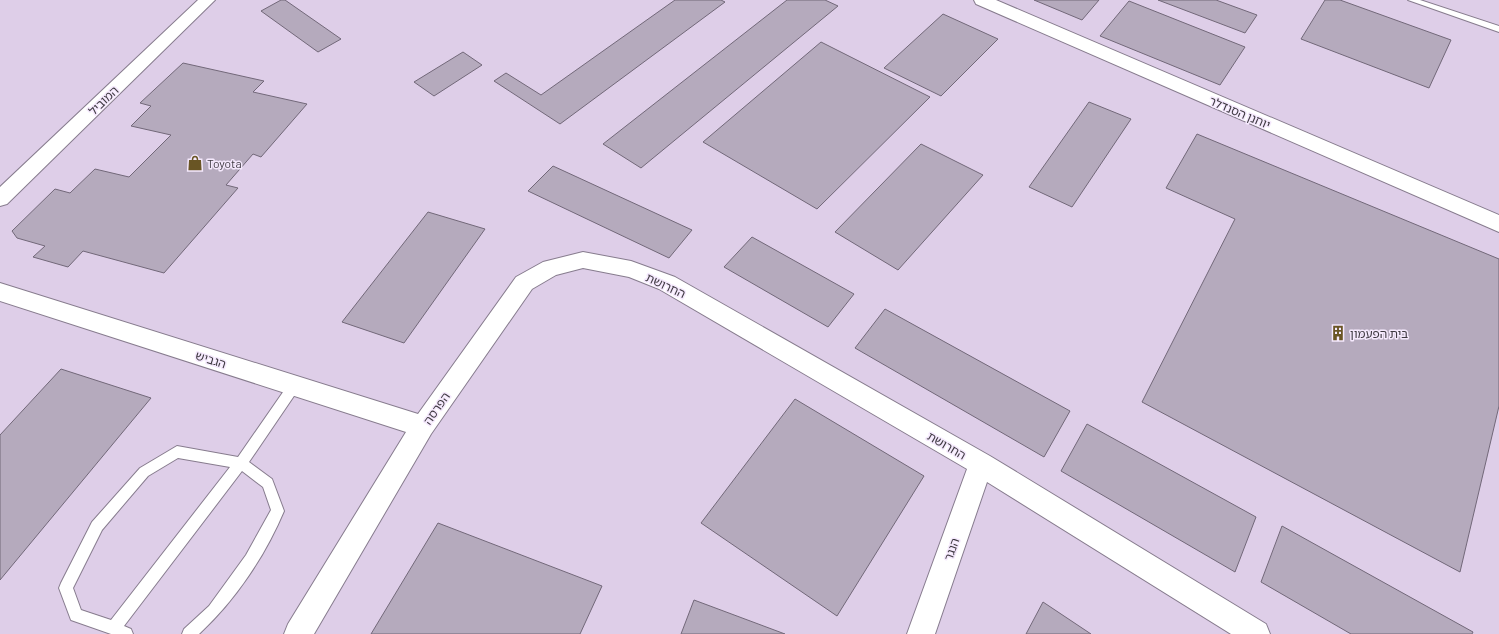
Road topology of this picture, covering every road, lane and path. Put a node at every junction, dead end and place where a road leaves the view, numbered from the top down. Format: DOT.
graph roads {
  1 [pos="207,0"];
  2 [pos="982,0"];
  3 [pos="1412,0"];
  4 [pos="1499,29"];
  5 [pos="0,199"];
  6 [pos="1499,224"];
  7 [pos="631,269"];
  8 [pos="0,292"];
  9 [pos="294,386"];
  10 [pos="423,426"];
  11 [pos="241,463"];
  12 [pos="981,464"];
  13 [pos="120,631"];
  14 [pos="189,634"];
  15 [pos="298,634"];
  16 [pos="921,634"];
  17 [pos="1256,634"];
  1 -- 5 [label="street, המוביל"];
  2 -- 6 [label="street, יוחנן הסנדלר"];
  3 -- 4 [label="lane"];
  7 -- 10 [label="street, הפרסה"];
  7 -- 12 [label="street, החרושת"];
  8 -- 9 [label="street, הגביש"];
  9 -- 10 [label="street, הגביש"];
  9 -- 11 [label="lane"];
  10 -- 15 [label="street, הפרסה"];
  11 -- 13 [label="lane"];
  11 -- 13 [label="lane"];
  11 -- 14 [label="lane"];
  12 -- 16 [label="street, הנגר"];
  12 -- 17 [label="street, החרושת"];
}
